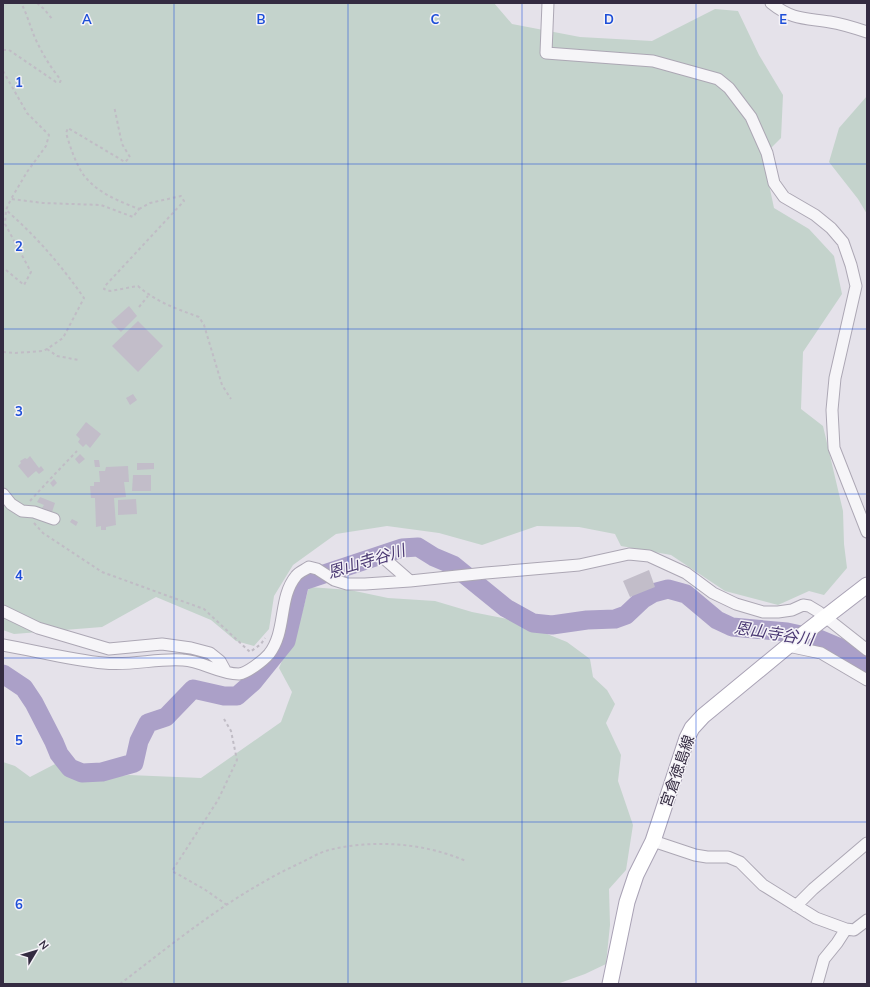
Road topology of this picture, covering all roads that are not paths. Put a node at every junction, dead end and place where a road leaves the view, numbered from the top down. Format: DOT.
graph roads {
  1 [pos="548,3"];
  2 [pos="771,3"];
  3 [pos="867,32"];
  4 [pos="3,494"];
  5 [pos="54,519"];
  6 [pos="867,532"];
  7 [pos="386,560"];
  8 [pos="410,581"];
  9 [pos="867,585"];
  10 [pos="3,611"];
  11 [pos="819,622"];
  12 [pos="791,644"];
  13 [pos="3,645"];
  14 [pos="867,650"];
  15 [pos="226,672"];
  16 [pos="867,680"];
  17 [pos="653,841"];
  18 [pos="867,843"];
  19 [pos="796,906"];
  20 [pos="867,920"];
  21 [pos="846,929"];
  22 [pos="610,984"];
  23 [pos="817,984"];
  1 -- 6 [label="street"];
  2 -- 3 [label="street"];
  4 -- 5 [label="street"];
  7 -- 8 [label="street"];
  8 -- 11 [label="street"];
  8 -- 15 [label="street"];
  9 -- 11 [label="main road, 宮倉徳島線"];
  10 -- 15 [label="street"];
  11 -- 12 [label="main road, 宮倉徳島線"];
  11 -- 14 [label="street"];
  12 -- 16 [label="street"];
  12 -- 17 [label="main road, 宮倉徳島線"];
  13 -- 15 [label="street"];
  17 -- 19 [label="street"];
  17 -- 22 [label="main road, 宮倉徳島線"];
  18 -- 19 [label="street"];
  19 -- 21 [label="street"];
  20 -- 21 [label="street"];
  21 -- 23 [label="street"];
}
